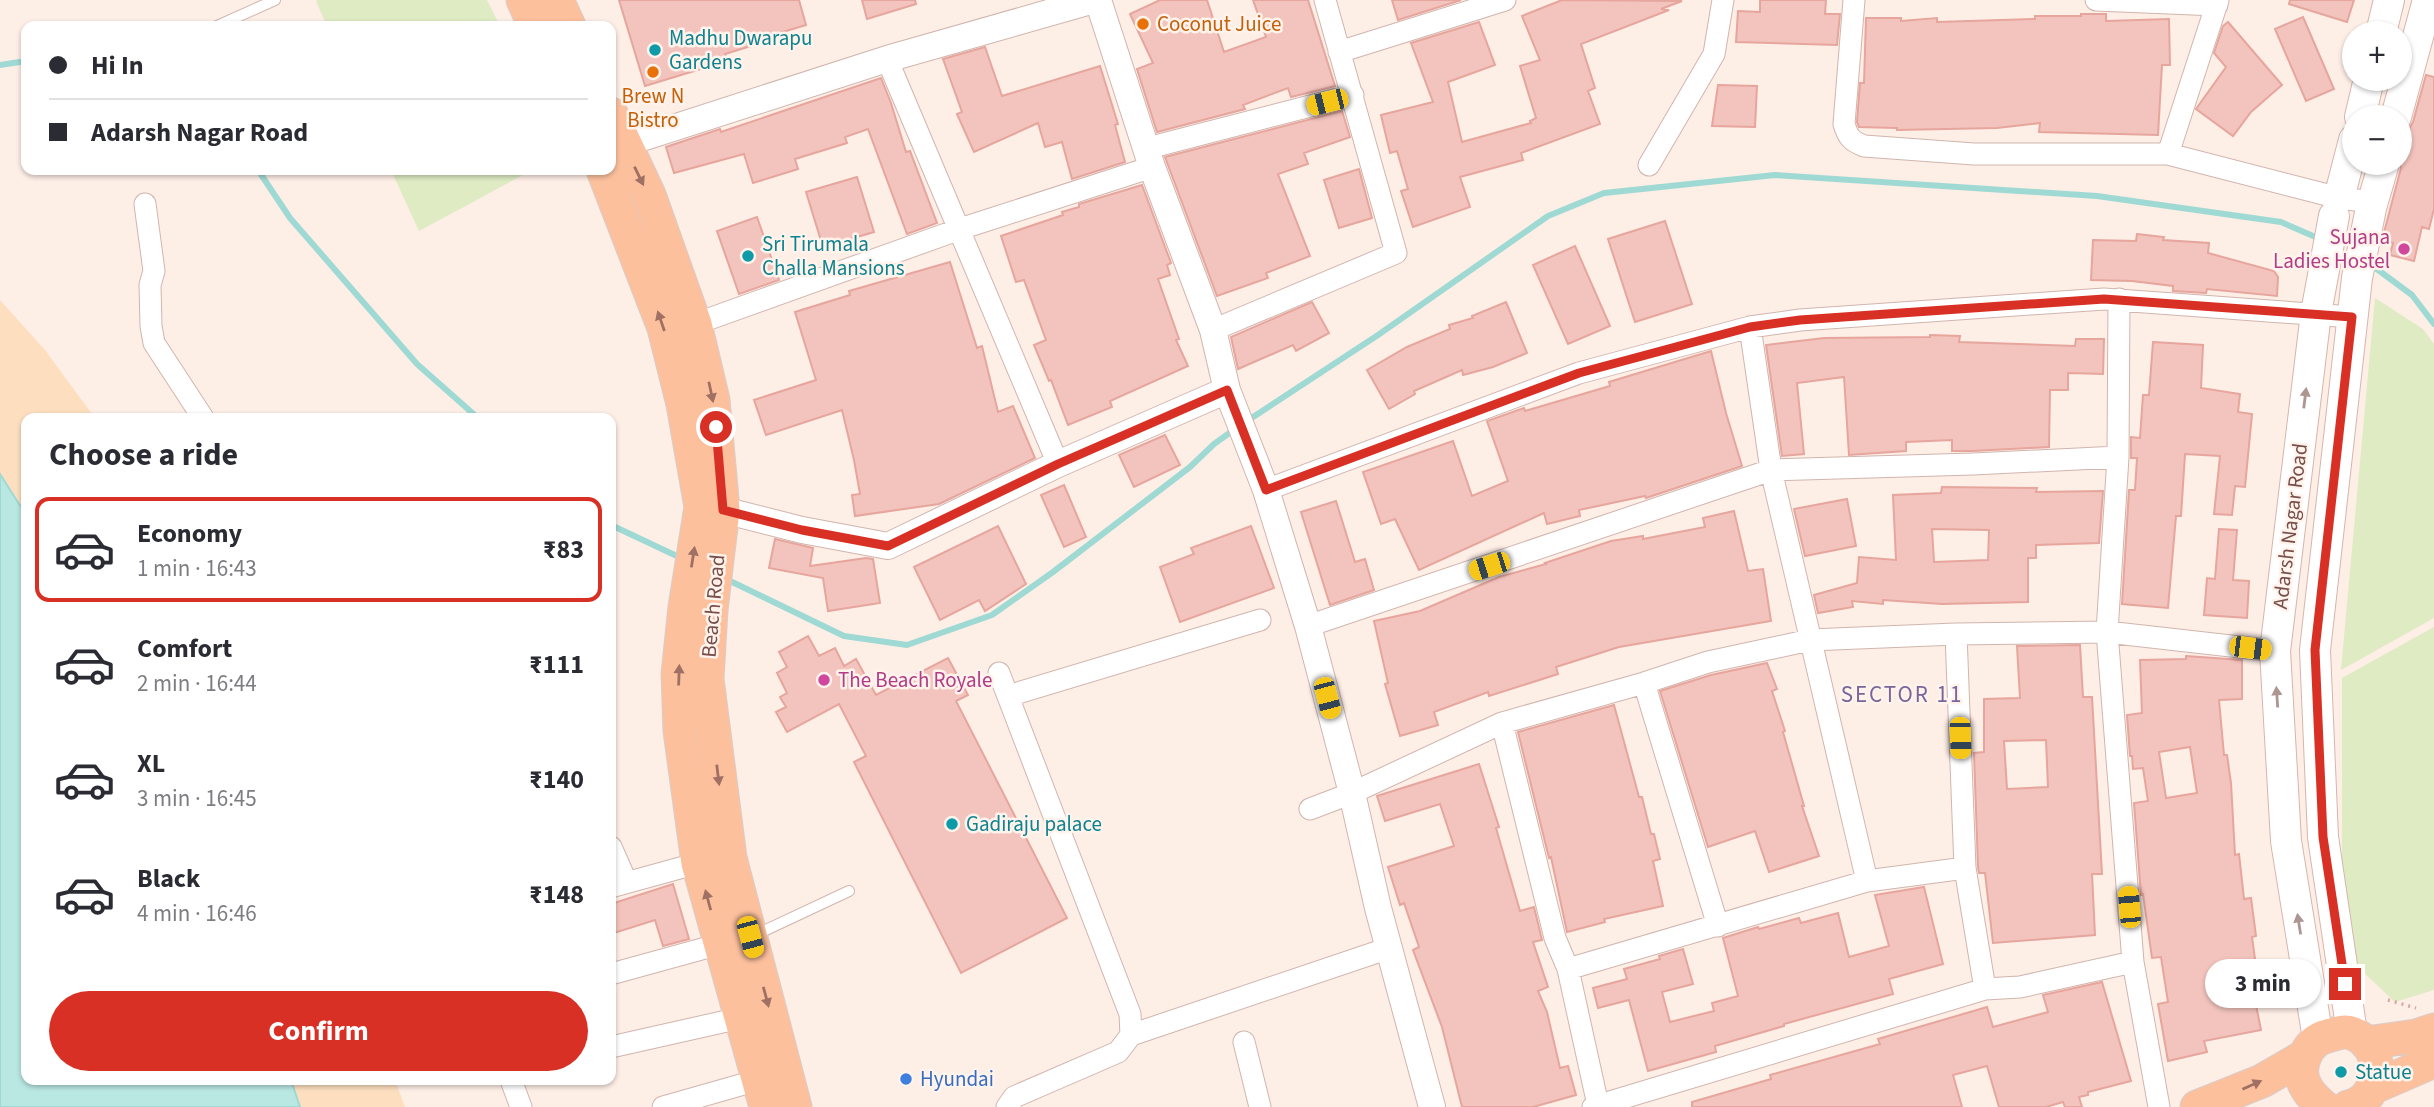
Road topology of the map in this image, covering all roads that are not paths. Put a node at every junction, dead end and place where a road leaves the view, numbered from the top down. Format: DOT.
graph roads {
  1 [pos="275,0"];
  2 [pos="523,0"];
  3 [pos="557,0"];
  4 [pos="1096,0"];
  5 [pos="1325,0"];
  6 [pos="1505,0"];
  7 [pos="1723,0"];
  8 [pos="1854,0"];
  9 [pos="2096,0"];
  10 [pos="2389,0"];
  11 [pos="2428,0"];
  12 [pos="2218,2"];
  13 [pos="228,21"];
  14 [pos="534,21"];
  15 [pos="567,21"];
  16 [pos="2384,21"];
  17 [pos="1339,52"];
  18 [pos="887,59"];
  19 [pos="1353,95"];
  20 [pos="2399,105"];
  21 [pos="616,133"];
  22 [pos="616,135"];
  23 [pos="2168,154"];
  24 [pos="1150,158"];
  25 [pos="1649,165"];
  26 [pos="605,175"];
  27 [pos="2345,175"];
  28 [pos="2381,175"];
  29 [pos="145,204"];
  30 [pos="2372,205"];
  31 [pos="2337,207"];
  32 [pos="960,229"];
  33 [pos="2119,299"];
  34 [pos="2316,313"];
  35 [pos="2352,317"];
  36 [pos="695,324"];
  37 [pos="1750,327"];
  38 [pos="1213,330"];
  39 [pos="1231,401"];
  40 [pos="199,413"];
  41 [pos="2118,457"];
  42 [pos="1058,464"];
  43 [pos="1771,470"];
  44 [pos="1262,480"];
  45 [pos="712,509"];
  46 [pos="698,608"];
  47 [pos="1260,620"];
  48 [pos="1308,626"];
  49 [pos="2106,632"];
  50 [pos="1956,634"];
  51 [pos="1810,640"];
  52 [pos="2274,651"];
  53 [pos="999,673"];
  54 [pos="1644,683"];
  55 [pos="1008,696"];
  56 [pos="1502,723"];
  57 [pos="713,729"];
  58 [pos="680,731"];
  59 [pos="1352,793"];
  60 [pos="1310,809"];
  61 [pos="698,863"];
  62 [pos="1965,868"];
  63 [pos="1867,881"];
  64 [pos="618,884"];
  65 [pos="849,891"];
  66 [pos="1718,926"];
  67 [pos="735,941"];
  68 [pos="1389,948"];
  69 [pos="2133,962"];
  70 [pos="1568,969"];
  71 [pos="616,973"];
  72 [pos="1985,989"];
  73 [pos="740,1018"];
  74 [pos="2428,1020"];
  75 [pos="1131,1035"];
  76 [pos="2359,1038"];
  77 [pos="1244,1042"];
  78 [pos="616,1046"];
  79 [pos="2311,1047"];
  80 [pos="2434,1062"];
  81 [pos="513,1085"];
  82 [pos="762,1094"];
  83 [pos="2364,1100"];
  84 [pos="2320,1103"];
  85 [pos="1596,1106"];
  86 [pos="521,1107"];
  87 [pos="663,1107"];
  88 [pos="795,1107"];
  89 [pos="1007,1107"];
  90 [pos="1260,1107"];
  91 [pos="1432,1107"];
  92 [pos="2159,1107"];
  93 [pos="2197,1107"];
  1 -- 13 [label="lane"];
  2 -- 14 [label="main road"];
  3 -- 15 [label="main road"];
  4 -- 18 [label="street"];
  4 -- 24 [label="street"];
  5 -- 17 [label="street"];
  6 -- 17 [label="street"];
  7 -- 25 [label="street"];
  8 -- 23 [label="street"];
  9 -- 12 [label="street"];
  10 -- 16 [label="main road"];
  11 -- 20 [label="main road"];
  12 -- 23 [label="street"];
  17 -- 19 [label="street"];
  18 -- 21 [label="street"];
  18 -- 32 [label="street"];
  19 -- 24 [label="street"];
  19 -- 38 [label="street"];
  22 -- 36 [label="main road, Beach Road, one-way"];
  23 -- 31 [label="street"];
  24 -- 32 [label="street"];
  24 -- 38 [label="street"];
  45 -- 26 [label="main road, Beach Road, one-way"];
  27 -- 31 [label="main road, Adarsh Nagar Road"];
  28 -- 30 [label="main road, Adarsh Nagar Road"];
  29 -- 40 [label="street"];
  30 -- 31 [label="street"];
  30 -- 35 [label="main road, Adarsh Nagar Road"];
  31 -- 34 [label="main road, Adarsh Nagar Road"];
  32 -- 36 [label="street"];
  32 -- 42 [label="street"];
  33 -- 34 [label="street"];
  33 -- 37 [label="street"];
  33 -- 41 [label="street"];
  34 -- 35 [label="street"];
  52 -- 34 [label="main road, Adarsh Nagar Road, one-way"];
  35 -- 76 [label="main road, Adarsh Nagar Road"];
  36 -- 45 [label="main road, Beach Road, one-way"];
  37 -- 43 [label="street"];
  37 -- 44 [label="street"];
  38 -- 39 [label="street"];
  39 -- 42 [label="street"];
  39 -- 44 [label="street"];
  41 -- 43 [label="street"];
  41 -- 49 [label="street"];
  42 -- 45 [label="street"];
  43 -- 48 [label="street"];
  43 -- 51 [label="street"];
  44 -- 48 [label="street"];
  45 -- 46 [label="main road, Beach Road"];
  46 -- 57 [label="main road, Beach Road"];
  58 -- 46 [label="main road, Beach Road, one-way"];
  47 -- 55 [label="street"];
  48 -- 59 [label="street"];
  49 -- 50 [label="street"];
  49 -- 52 [label="street"];
  49 -- 69 [label="street"];
  50 -- 51 [label="street"];
  50 -- 62 [label="street"];
  51 -- 54 [label="street"];
  51 -- 63 [label="street"];
  79 -- 52 [label="main road, Adarsh Nagar Road, one-way"];
  53 -- 55 [label="street"];
  54 -- 56 [label="street"];
  54 -- 66 [label="street"];
  55 -- 75 [label="street"];
  56 -- 59 [label="street"];
  56 -- 70 [label="street"];
  57 -- 58 [label="main road"];
  57 -- 67 [label="main road, Beach Road, one-way"];
  58 -- 61 [label="main road, Beach Road"];
  59 -- 60 [label="street"];
  59 -- 68 [label="street"];
  61 -- 64 [label="street"];
  67 -- 61 [label="main road, Beach Road, one-way"];
  62 -- 63 [label="street"];
  62 -- 72 [label="street"];
  63 -- 66 [label="street"];
  65 -- 67 [label="lane"];
  66 -- 70 [label="street"];
  67 -- 71 [label="street"];
  67 -- 73 [label="main road, Beach Road"];
  67 -- 88 [label="main road, Beach Road, one-way"];
  68 -- 75 [label="street"];
  68 -- 91 [label="street"];
  69 -- 72 [label="street"];
  69 -- 92 [label="street"];
  70 -- 85 [label="street"];
  72 -- 85 [label="street"];
  73 -- 78 [label="street"];
  73 -- 82 [label="main road, Beach Road"];
  74 -- 76 [label="main road"];
  75 -- 89 [label="street"];
  76 -- 79 [label="main road"];
  76 -- 83 [label="main road"];
  77 -- 90 [label="street"];
  79 -- 84 [label="main road"];
  93 -- 79 [label="main road, one-way"];
  80 -- 83 [label="main road"];
  81 -- 86 [label="street"];
  82 -- 87 [label="street"];
}
